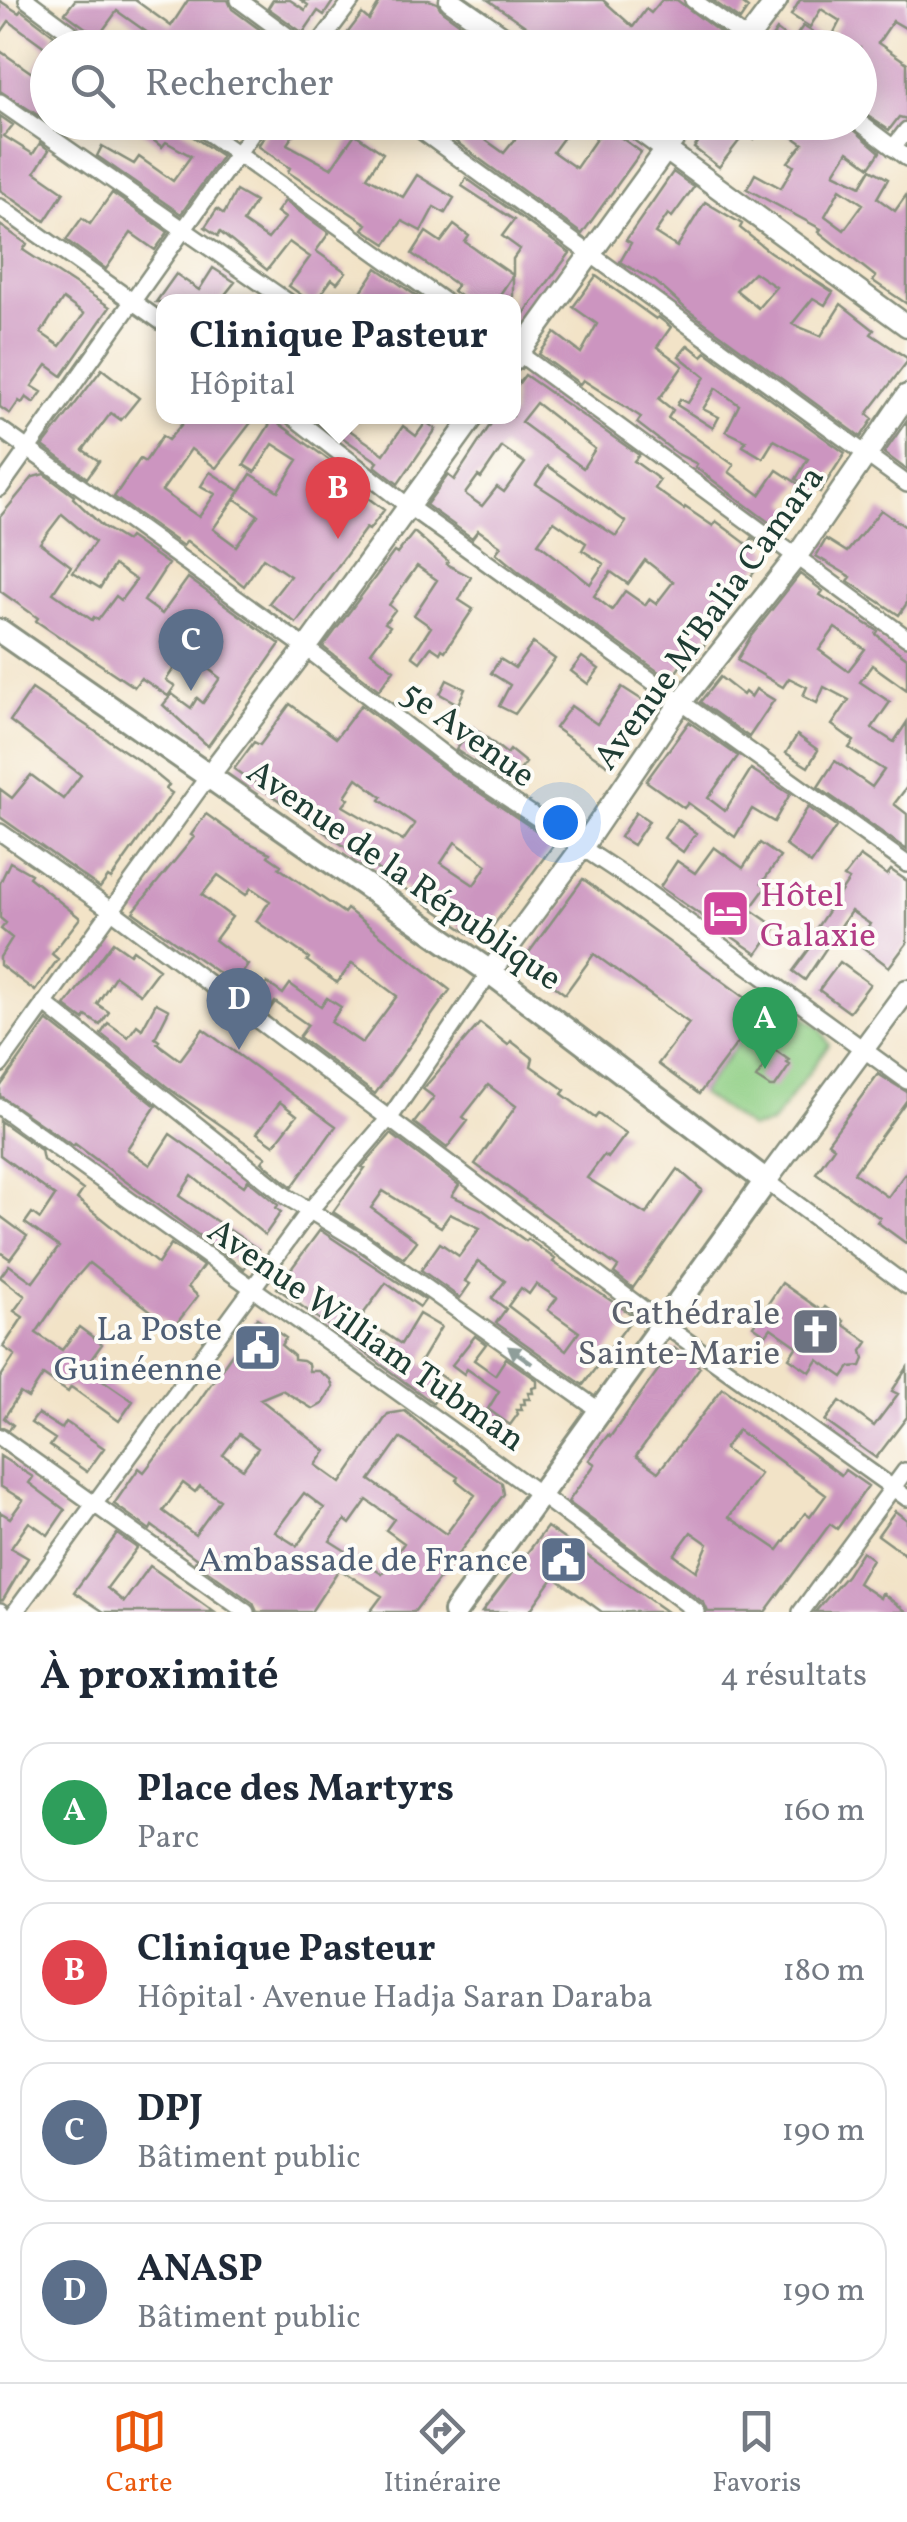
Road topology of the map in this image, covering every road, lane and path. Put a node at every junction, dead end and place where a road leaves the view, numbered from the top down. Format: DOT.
graph roads {
  1 [pos="27,0"];
  2 [pos="239,0"];
  3 [pos="352,0"];
  4 [pos="450,0"];
  5 [pos="692,0"];
  6 [pos="777,0"];
  7 [pos="67,30"];
  8 [pos="280,30"];
  9 [pos="330,30"];
  10 [pos="493,30"];
  11 [pos="732,30"];
  12 [pos="759,30"];
  13 [pos="0,102"];
  14 [pos="30,123"];
  15 [pos="907,130"];
  16 [pos="877,135"];
  17 [pos="55,140"];
  18 [pos="217,140"];
  19 [pos="246,140"];
  20 [pos="435,140"];
  21 [pos="654,140"];
  22 [pos="673,140"];
  23 [pos="667,149"];
  24 [pos="900,153"];
  25 [pos="236,154"];
  26 [pos="0,207"];
  27 [pos="183,228"];
  28 [pos="592,252"];
  29 [pos="277,294"];
  30 [pos="434,294"];
  31 [pos="135,302"];
  32 [pos="156,318"];
  33 [pos="907,326"];
  34 [pos="521,347"];
  35 [pos="521,359"];
  36 [pos="907,396"];
  37 [pos="302,424"];
  38 [pos="461,424"];
  39 [pos="0,429"];
  40 [pos="28,450"];
  41 [pos="868,453"];
  42 [pos="907,484"];
  43 [pos="0,488"];
  44 [pos="408,506"];
  45 [pos="796,557"];
  46 [pos="0,631"];
  47 [pos="907,638"];
  48 [pos="306,648"];
  49 [pos="681,702"];
  50 [pos="207,778"];
  51 [pos="0,832"];
  52 [pos="583,846"];
  53 [pos="907,864"];
  54 [pos="111,910"];
  55 [pos="490,972"];
  56 [pos="907,990"];
  57 [pos="44,1003"];
  58 [pos="864,1050"];
  59 [pos="0,1064"];
  60 [pos="907,1081"];
  61 [pos="0,1107"];
  62 [pos="389,1118"];
  63 [pos="766,1181"];
  64 [pos="310,1210"];
  65 [pos="907,1286"];
  66 [pos="250,1290"];
  67 [pos="663,1324"];
  68 [pos="600,1411"];
  69 [pos="0,1437"];
  70 [pos="905,1471"];
  71 [pos="892,1487"];
  72 [pos="541,1493"];
  73 [pos="907,1498"];
  74 [pos="96,1503"];
  75 [pos="15,1612"];
  76 [pos="246,1612"];
  77 [pos="455,1612"];
  78 [pos="698,1612"];
  79 [pos="801,1612"];
  1 -- 7 [label="street"];
  2 -- 8 [label="street"];
  3 -- 9 [label="street"];
  4 -- 10 [label="street"];
  5 -- 11 [label="street"];
  6 -- 12 [label="street"];
  13 -- 14 [label="street"];
  15 -- 24 [label="street"];
  16 -- 24 [label="street"];
  17 -- 27 [label="street"];
  18 -- 25 [label="street"];
  19 -- 25 [label="street"];
  20 -- 28 [label="street"];
  21 -- 23 [label="street"];
  22 -- 23 [label="street"];
  23 -- 28 [label="street"];
  23 -- 33 [label="street"];
  25 -- 27 [label="street"];
  25 -- 30 [label="street"];
  26 -- 31 [label="street"];
  27 -- 29 [label="street"];
  27 -- 31 [label="street"];
  28 -- 34 [label="street"];
  28 -- 41 [label="street"];
  31 -- 32 [label="street"];
  31 -- 40 [label="street"];
  35 -- 45 [label="street"];
  36 -- 41 [label="street, Avenue M'Balia Camara"];
  37 -- 44 [label="street"];
  38 -- 44 [label="street"];
  39 -- 40 [label="street, 5e Avenue"];
  40 -- 43 [label="street"];
  40 -- 48 [label="street, 5e Avenue"];
  41 -- 42 [label="street"];
  41 -- 45 [label="street, Avenue M'Balia Camara"];
  44 -- 48 [label="street"];
  44 -- 49 [label="street"];
  45 -- 47 [label="street"];
  45 -- 49 [label="street, Avenue M'Balia Camara"];
  46 -- 50 [label="main road, Avenue de la République"];
  48 -- 50 [label="street"];
  48 -- 52 [label="street, 5e Avenue"];
  49 -- 52 [label="street, Avenue M'Balia Camara"];
  49 -- 53 [label="street"];
  50 -- 54 [label="street"];
  50 -- 55 [label="main road, Avenue de la République"];
  51 -- 54 [label="street"];
  52 -- 55 [label="street, Avenue M'Balia Camara"];
  52 -- 58 [label="street, 5e Avenue"];
  54 -- 57 [label="street"];
  54 -- 62 [label="street"];
  55 -- 62 [label="street"];
  55 -- 63 [label="main road, Avenue de la République"];
  56 -- 58 [label="street"];
  57 -- 59 [label="street"];
  57 -- 64 [label="street"];
  58 -- 60 [label="street, 5e Avenue"];
  58 -- 63 [label="street"];
  61 -- 66 [label="street, Avenue William Tubman"];
  62 -- 64 [label="street"];
  62 -- 67 [label="street"];
  63 -- 65 [label="street"];
  63 -- 67 [label="main road"];
  64 -- 66 [label="street"];
  68 -- 64 [label="street, one-way"];
  66 -- 72 [label="street, Avenue William Tubman"];
  66 -- 74 [label="street"];
  67 -- 68 [label="main road"];
  67 -- 71 [label="street"];
  68 -- 72 [label="main road"];
  69 -- 74 [label="street"];
  70 -- 71 [label="street"];
  71 -- 73 [label="street"];
  71 -- 79 [label="street"];
  72 -- 77 [label="main road"];
  72 -- 78 [label="street, Avenue William Tubman"];
  74 -- 75 [label="street"];
  74 -- 76 [label="street"];
}
